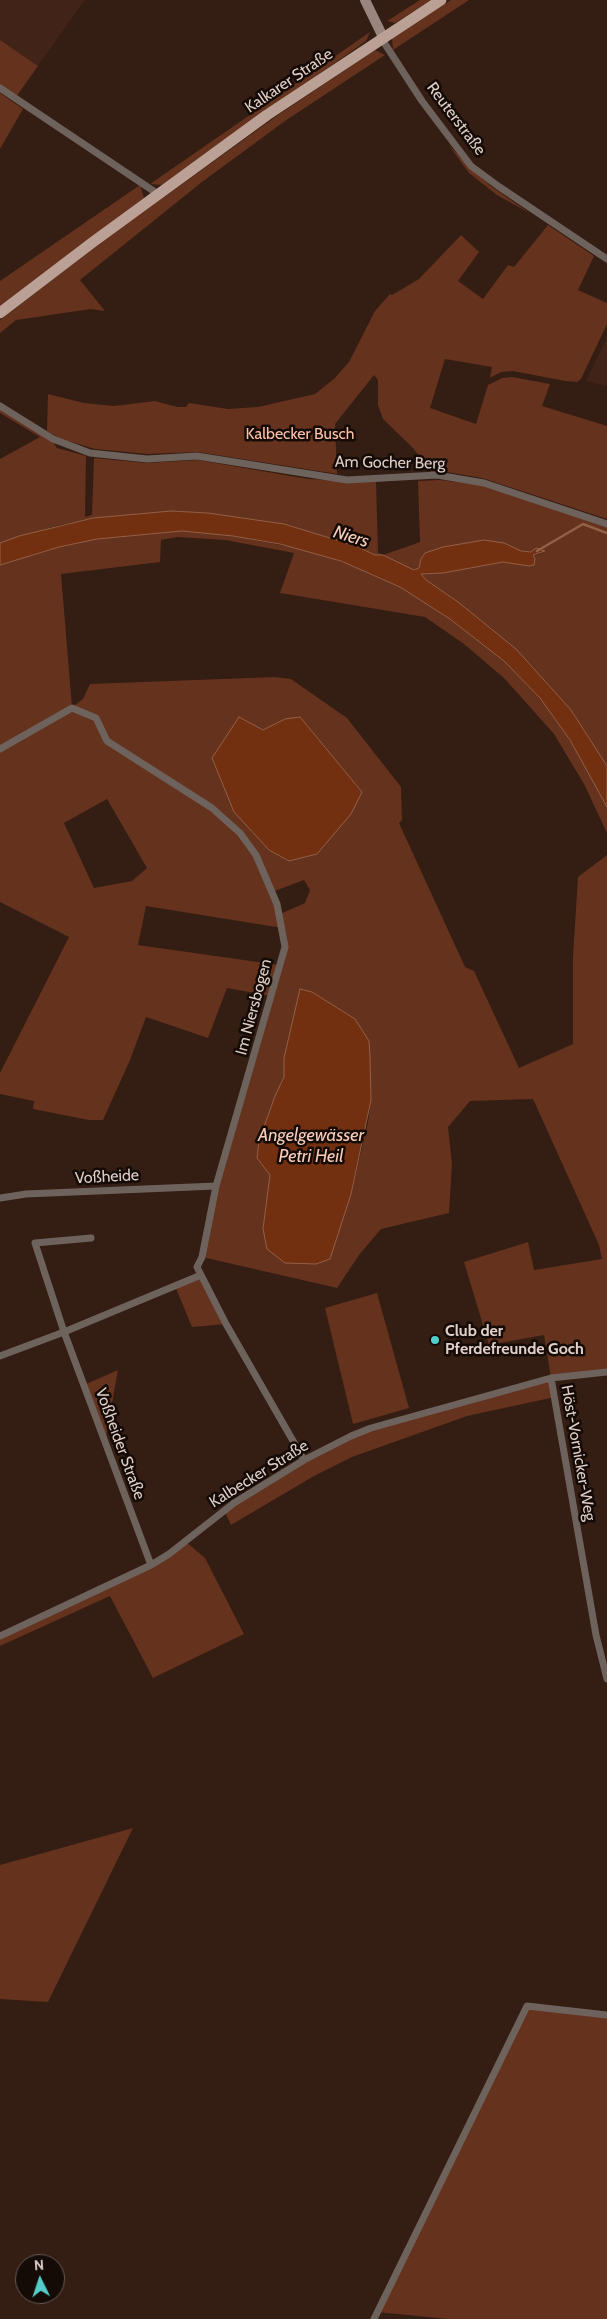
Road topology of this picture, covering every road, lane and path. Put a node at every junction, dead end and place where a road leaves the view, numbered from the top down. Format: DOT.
graph roads {
  1 [pos="365,0"];
  2 [pos="441,0"];
  3 [pos="384,37"];
  4 [pos="0,88"];
  5 [pos="158,194"];
  6 [pos="607,259"];
  7 [pos="0,313"];
  8 [pos="0,406"];
  9 [pos="607,524"];
  10 [pos="0,749"];
  11 [pos="216,1186"];
  12 [pos="0,1198"];
  13 [pos="91,1238"];
  14 [pos="201,1275"];
  15 [pos="64,1332"];
  16 [pos="0,1356"];
  17 [pos="607,1372"];
  18 [pos="551,1378"];
  19 [pos="304,1460"];
  20 [pos="151,1565"];
  21 [pos="0,1636"];
  22 [pos="607,1679"];
  23 [pos="607,2015"];
  24 [pos="374,2319"];
  1 -- 3 [label="street, Reuterstraße"];
  2 -- 3 [label="main road, Kalkarer Straße"];
  3 -- 5 [label="main road, Kalkarer Straße"];
  3 -- 6 [label="street, Reuterstraße"];
  4 -- 5 [label="street"];
  5 -- 7 [label="main road, Kalkarer Straße"];
  8 -- 9 [label="street, Am Gocher Berg"];
  10 -- 11 [label="street, Im Niersbogen"];
  11 -- 12 [label="street, Voßheide"];
  11 -- 14 [label="street, Im Niersbogen"];
  13 -- 15 [label="street, Voßheider Straße"];
  14 -- 15 [label="street"];
  14 -- 19 [label="street"];
  15 -- 16 [label="street"];
  15 -- 20 [label="street, Voßheider Straße"];
  17 -- 18 [label="street, Kalbecker Straße"];
  18 -- 19 [label="street, Kalbecker Straße"];
  18 -- 22 [label="street, Höst-Vornicker-Weg"];
  19 -- 20 [label="street, Kalbecker Straße"];
  20 -- 21 [label="street, Kalbecker Straße"];
  23 -- 24 [label="street"];
}
